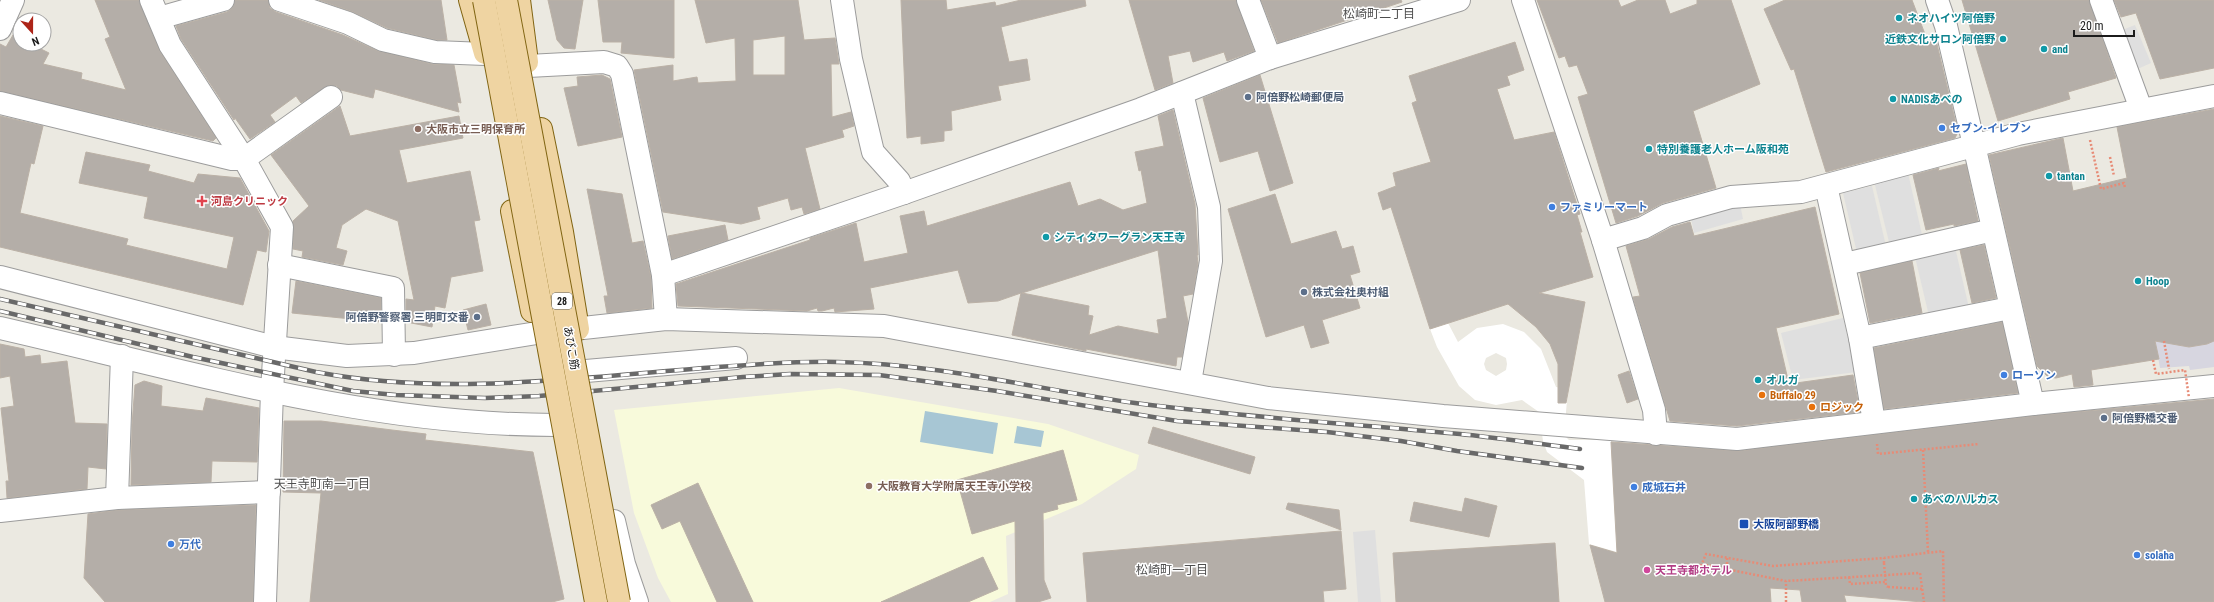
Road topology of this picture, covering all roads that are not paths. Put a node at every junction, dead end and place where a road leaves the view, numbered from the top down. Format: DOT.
graph roads {
  1 [pos="14,0"];
  2 [pos="223,0"];
  3 [pos="280,0"];
  4 [pos="470,0"];
  5 [pos="484,0"];
  6 [pos="506,0"];
  7 [pos="519,0"];
  8 [pos="842,0"];
  9 [pos="1248,0"];
  10 [pos="1459,0"];
  11 [pos="1524,0"];
  12 [pos="1937,0"];
  13 [pos="2101,0"];
  14 [pos="155,9"];
  15 [pos="0,29"];
  16 [pos="485,54"];
  17 [pos="1270,58"];
  18 [pos="528,66"];
  19 [pos="1182,93"];
  20 [pos="2214,96"];
  21 [pos="331,97"];
  22 [pos="0,104"];
  23 [pos="2142,110"];
  24 [pos="1974,145"];
  25 [pos="244,158"];
  26 [pos="1826,186"];
  27 [pos="904,193"];
  28 [pos="1993,230"];
  29 [pos="1603,240"];
  30 [pos="1845,264"];
  31 [pos="279,265"];
  32 [pos="663,275"];
  33 [pos="0,277"];
  34 [pos="2010,308"];
  35 [pos="666,319"];
  36 [pos="0,328"];
  37 [pos="578,330"];
  38 [pos="537,333"];
  39 [pos="1860,338"];
  40 [pos="274,347"];
  41 [pos="394,355"];
  42 [pos="122,356"];
  43 [pos="736,358"];
  44 [pos="586,371"];
  45 [pos="1190,382"];
  46 [pos="2214,386"];
  47 [pos="272,391"];
  48 [pos="2033,404"];
  49 [pos="1874,422"];
  50 [pos="555,425"];
  51 [pos="1656,434"];
  52 [pos="269,492"];
  53 [pos="117,498"];
  54 [pos="0,511"];
  55 [pos="624,564"];
  56 [pos="265,602"];
  57 [pos="595,602"];
  58 [pos="619,602"];
  59 [pos="628,602"];
  60 [pos="637,602"];
  1 -- 15 [label="street"];
  2 -- 14 [label="street"];
  3 -- 16 [label="street"];
  4 -- 16 [label="main road"];
  5 -- 57 [label="main road, あびこ筋 / 28, bridge"];
  6 -- 58 [label="main road, あびこ筋 / 28, bridge"];
  7 -- 18 [label="main road"];
  8 -- 27 [label="street"];
  9 -- 17 [label="street"];
  10 -- 17 [label="street"];
  11 -- 29 [label="street"];
  12 -- 24 [label="street"];
  13 -- 23 [label="street"];
  14 -- 25 [label="street"];
  16 -- 18 [label="street"];
  16 -- 38 [label="main road"];
  17 -- 19 [label="street"];
  18 -- 32 [label="street"];
  18 -- 37 [label="main road"];
  19 -- 27 [label="street"];
  19 -- 45 [label="street"];
  20 -- 23 [label="street"];
  21 -- 25 [label="street"];
  22 -- 25 [label="street"];
  23 -- 24 [label="street"];
  24 -- 26 [label="street"];
  24 -- 28 [label="street"];
  25 -- 31 [label="street"];
  26 -- 29 [label="street"];
  26 -- 30 [label="street"];
  27 -- 32 [label="street"];
  28 -- 30 [label="street"];
  28 -- 34 [label="street"];
  29 -- 51 [label="street"];
  30 -- 39 [label="street"];
  31 -- 40 [label="street"];
  31 -- 41 [label="street"];
  32 -- 35 [label="street"];
  33 -- 40 [label="street"];
  34 -- 39 [label="street"];
  34 -- 48 [label="street"];
  35 -- 37 [label="street"];
  35 -- 45 [label="street"];
  36 -- 42 [label="street"];
  37 -- 38 [label="street"];
  37 -- 44 [label="street"];
  38 -- 41 [label="street"];
  38 -- 50 [label="street"];
  39 -- 49 [label="street"];
  40 -- 41 [label="street"];
  40 -- 47 [label="street"];
  42 -- 47 [label="street"];
  42 -- 53 [label="street"];
  43 -- 44 [label="street"];
  44 -- 55 [label="street"];
  45 -- 51 [label="street"];
  46 -- 48 [label="street"];
  47 -- 50 [label="street"];
  47 -- 52 [label="street"];
  48 -- 49 [label="street"];
  49 -- 51 [label="street"];
  50 -- 57 [label="street"];
  52 -- 53 [label="street"];
  52 -- 56 [label="street"];
  53 -- 54 [label="street"];
  55 -- 59 [label="street"];
  55 -- 60 [label="street"];
}
